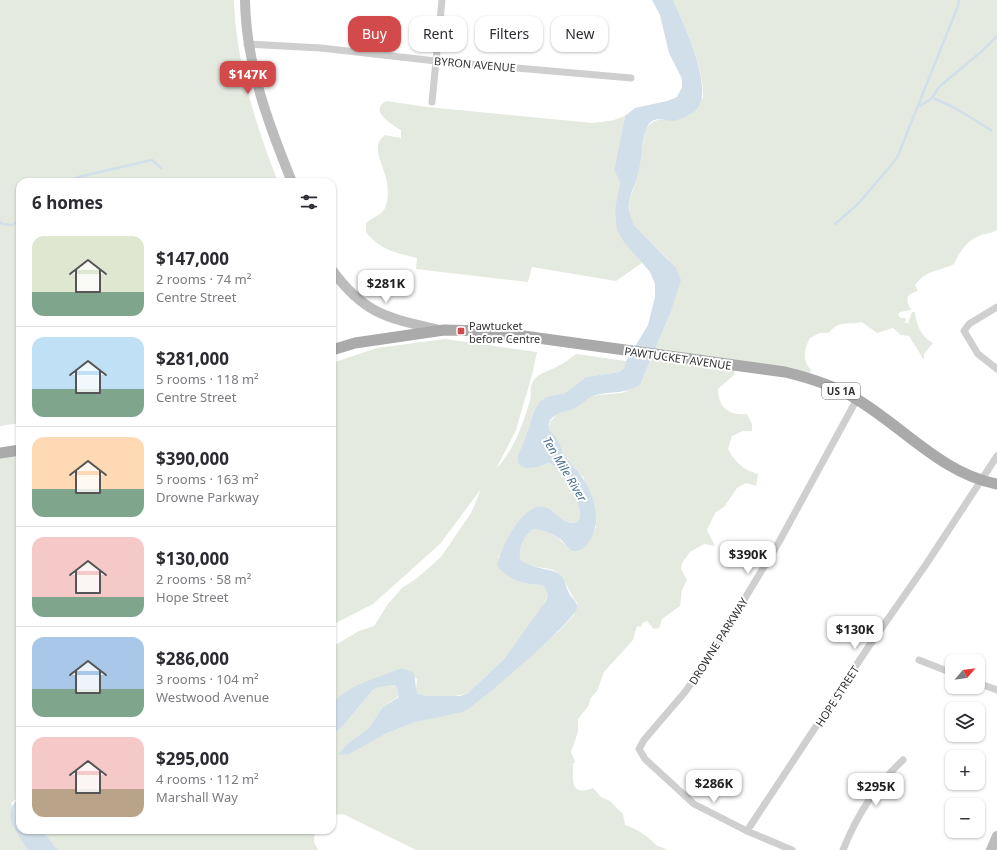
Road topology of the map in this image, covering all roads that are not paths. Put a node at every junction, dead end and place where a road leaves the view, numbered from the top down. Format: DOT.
graph roads {
  1 [pos="245,0"];
  2 [pos="442,0"];
  3 [pos="247,44"];
  4 [pos="436,61"];
  5 [pos="631,78"];
  6 [pos="432,102"];
  7 [pos="291,178"];
  8 [pos="336,275"];
  9 [pos="997,307"];
  10 [pos="444,330"];
  11 [pos="336,349"];
  12 [pos="997,369"];
  13 [pos="857,399"];
  14 [pos="16,451"];
  15 [pos="0,453"];
  16 [pos="997,456"];
  17 [pos="981,481"];
  18 [pos="997,484"];
  19 [pos="919,660"];
  20 [pos="945,670"];
  21 [pos="985,686"];
  22 [pos="997,690"];
  23 [pos="903,760"];
  24 [pos="747,831"];
  25 [pos="997,836"];
  26 [pos="792,850"];
  27 [pos="843,850"];
  28 [pos="991,850"];
  1 -- 3 [label="main road"];
  2 -- 4 [label="street"];
  3 -- 4 [label="street, BYRON AVENUE"];
  3 -- 7 [label="main road"];
  4 -- 5 [label="street, BYRON AVENUE"];
  4 -- 6 [label="street"];
  8 -- 10 [label="main road"];
  9 -- 12 [label="street"];
  10 -- 11 [label="main road, PAWTUCKET AVENUE / US 1A"];
  10 -- 13 [label="main road, PAWTUCKET AVENUE / US 1A"];
  13 -- 17 [label="main road, PAWTUCKET AVENUE / US 1A"];
  13 -- 24 [label="street, DROWNE PARKWAY"];
  14 -- 15 [label="main road"];
  16 -- 17 [label="street, HOPE STREET"];
  17 -- 18 [label="main road, PAWTUCKET AVENUE / US 1A"];
  17 -- 24 [label="street, HOPE STREET"];
  19 -- 20 [label="street"];
  21 -- 22 [label="street"];
  23 -- 27 [label="street"];
  24 -- 26 [label="street"];
  25 -- 28 [label="main road"];
}
